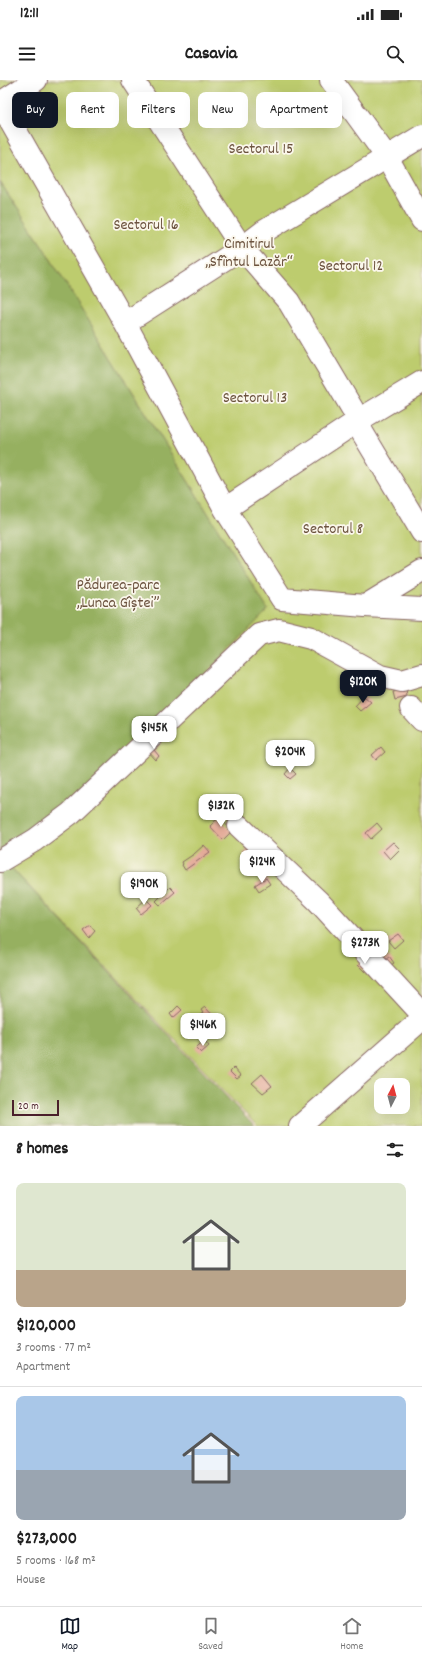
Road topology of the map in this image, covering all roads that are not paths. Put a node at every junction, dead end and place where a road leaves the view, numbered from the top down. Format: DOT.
graph roads {
  1 [pos="36,80"];
  2 [pos="133,80"];
  3 [pos="330,80"];
  4 [pos="0,103"];
  5 [pos="422,136"];
  6 [pos="387,157"];
  7 [pos="422,220"];
  8 [pos="242,248"];
  9 [pos="125,323"];
  10 [pos="422,382"];
  11 [pos="359,420"];
  12 [pos="225,509"];
  13 [pos="422,532"];
  14 [pos="422,571"];
  15 [pos="365,606"];
  16 [pos="422,609"];
  17 [pos="422,675"];
  18 [pos="240,826"];
  19 [pos="0,861"];
  20 [pos="422,1014"];
  21 [pos="422,1019"];
  22 [pos="300,1126"];
  1 -- 4 [label="lane"];
  2 -- 8 [label="lane"];
  3 -- 6 [label="lane"];
  4 -- 9 [label="lane"];
  5 -- 6 [label="lane"];
  6 -- 7 [label="lane"];
  6 -- 8 [label="lane"];
  8 -- 9 [label="lane"];
  8 -- 11 [label="lane"];
  9 -- 12 [label="lane"];
  10 -- 11 [label="lane"];
  11 -- 12 [label="lane"];
  11 -- 13 [label="lane"];
  12 -- 15 [label="lane"];
  14 -- 15 [label="lane"];
  15 -- 16 [label="lane"];
  17 -- 19 [label="lane"];
  18 -- 20 [label="lane"];
  21 -- 22 [label="lane"];
}
